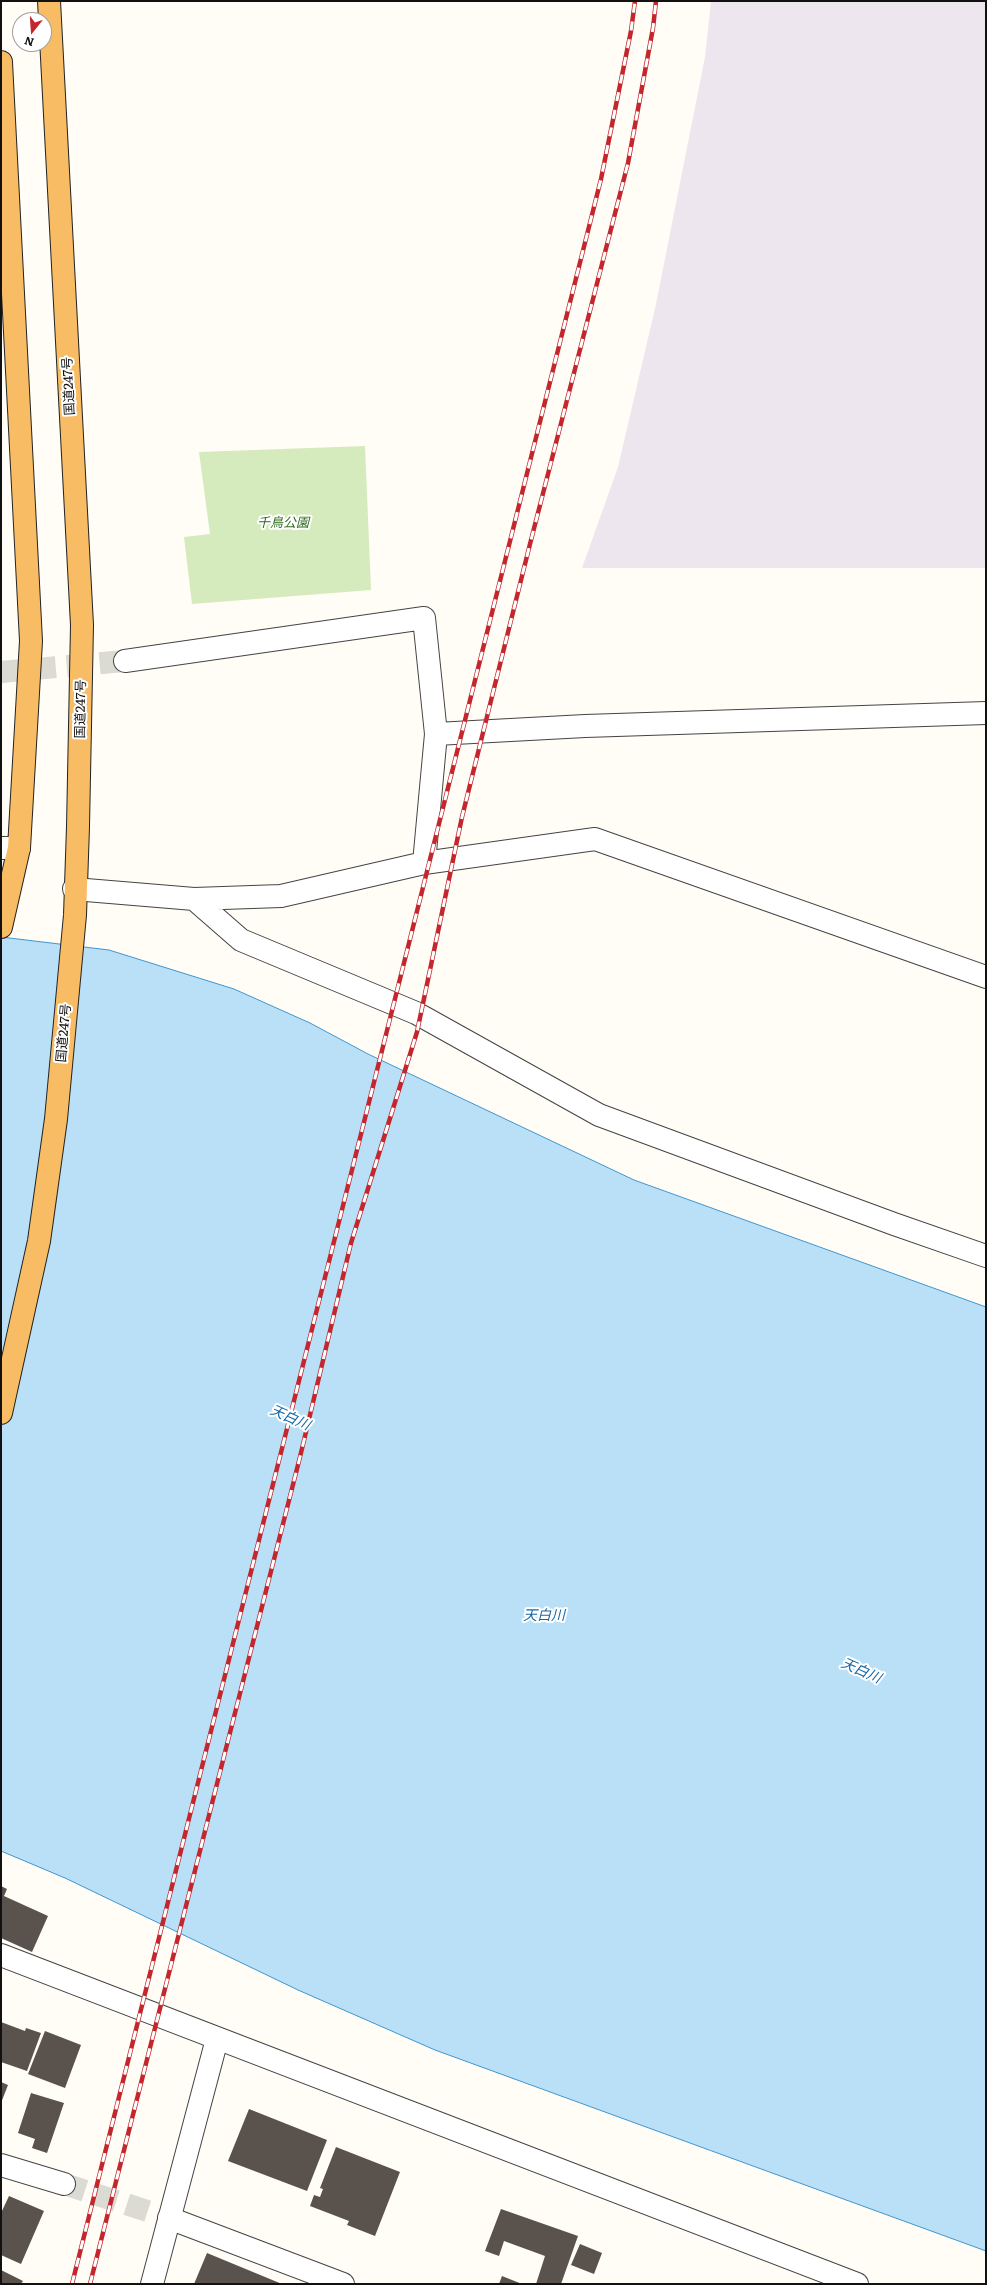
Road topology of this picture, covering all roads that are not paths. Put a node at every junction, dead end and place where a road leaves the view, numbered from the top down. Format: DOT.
graph roads {
  1 [pos="49,1"];
  2 [pos="1,62"];
  3 [pos="125,661"];
  4 [pos="986,713"];
  5 [pos="436,734"];
  6 [pos="10,848"];
  7 [pos="424,863"];
  8 [pos="74,889"];
  9 [pos="194,899"];
  10 [pos="1,927"];
  11 [pos="986,977"];
  12 [pos="986,1256"];
  13 [pos="1,1412"];
  14 [pos="1,1955"];
  15 [pos="217,2039"];
  16 [pos="1,2165"];
  17 [pos="64,2184"];
  18 [pos="169,2218"];
  19 [pos="152,2284"];
  20 [pos="342,2284"];
  21 [pos="857,2284"];
  1 -- 8 [label="highway, 国道247号"];
  2 -- 6 [label="highway"];
  3 -- 5 [label="street"];
  4 -- 5 [label="street"];
  5 -- 7 [label="street"];
  6 -- 10 [label="highway"];
  7 -- 9 [label="street"];
  7 -- 11 [label="street"];
  8 -- 9 [label="street"];
  8 -- 13 [label="highway, 国道247号"];
  9 -- 12 [label="street"];
  14 -- 15 [label="street"];
  15 -- 18 [label="street"];
  15 -- 21 [label="street"];
  16 -- 17 [label="street"];
  18 -- 19 [label="street"];
  18 -- 20 [label="street"];
}
